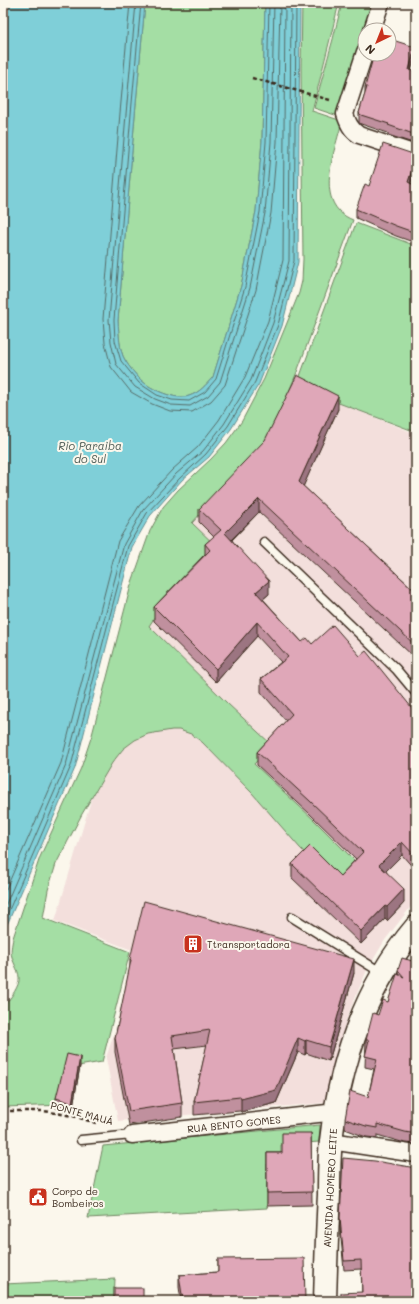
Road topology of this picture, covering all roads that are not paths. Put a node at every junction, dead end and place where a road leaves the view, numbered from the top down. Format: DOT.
graph roads {
  1 [pos="381,3"];
  2 [pos="375,22"];
  3 [pos="362,62"];
  4 [pos="416,154"];
  5 [pos="264,542"];
  6 [pos="416,693"];
  7 [pos="292,917"];
  8 [pos="416,927"];
  9 [pos="383,973"];
  10 [pos="336,1112"];
  11 [pos="132,1135"];
  12 [pos="81,1140"];
  13 [pos="331,1141"];
  14 [pos="416,1154"];
  15 [pos="325,1301"];
  1 -- 2 [label="street"];
  3 -- 4 [label="street"];
  5 -- 6 [label="lane"];
  7 -- 9 [label="lane"];
  8 -- 9 [label="street, AVENIDA HOMERO LEITE"];
  9 -- 10 [label="street, AVENIDA HOMERO LEITE"];
  10 -- 11 [label="street, RUA BENTO GOMES"];
  10 -- 13 [label="street, AVENIDA HOMERO LEITE"];
  11 -- 12 [label="lane"];
  13 -- 14 [label="street"];
  13 -- 15 [label="street, AVENIDA HOMERO LEITE"];
}
